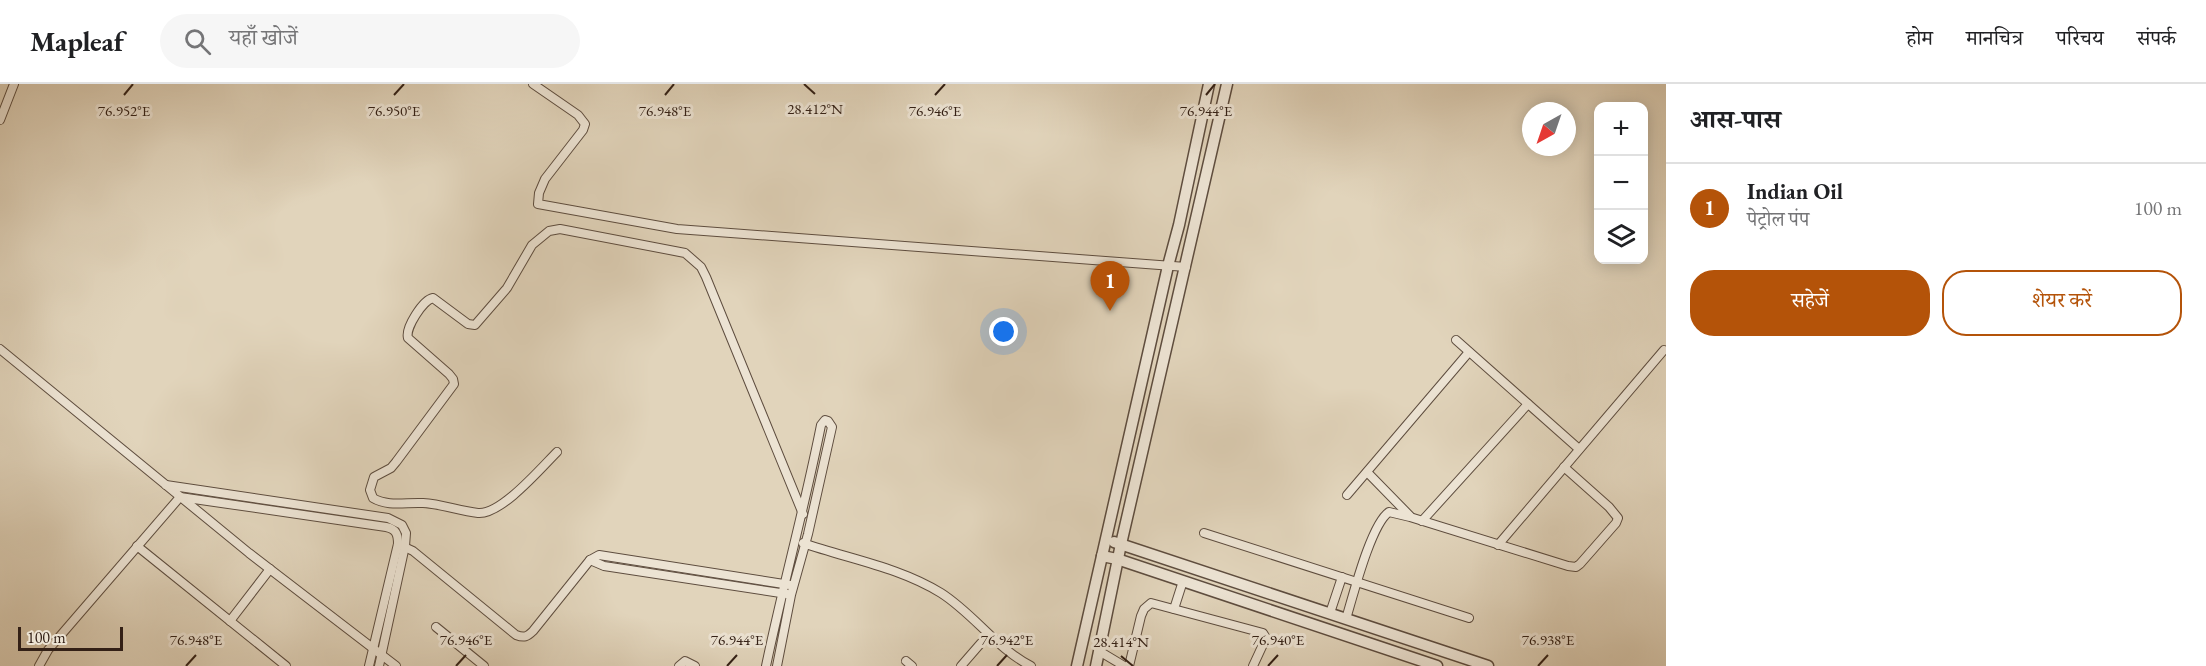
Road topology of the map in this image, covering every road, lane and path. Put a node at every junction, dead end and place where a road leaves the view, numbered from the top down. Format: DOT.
graph roads {
  1 [pos="14,84"];
  2 [pos="533,84"];
  3 [pos="1209,84"];
  4 [pos="1227,84"];
  5 [pos="0,120"];
  6 [pos="1185,269"];
  7 [pos="1167,271"];
  8 [pos="1456,340"];
  9 [pos="0,349"];
  10 [pos="1664,350"];
  11 [pos="1469,352"];
  12 [pos="1528,404"];
  13 [pos="1579,449"];
  14 [pos="557,452"];
  15 [pos="1564,467"];
  16 [pos="1367,472"];
  17 [pos="166,484"];
  18 [pos="1347,495"];
  19 [pos="180,497"];
  20 [pos="803,514"];
  21 [pos="1410,517"];
  22 [pos="1422,521"];
  23 [pos="402,525"];
  24 [pos="396,532"];
  25 [pos="1204,533"];
  26 [pos="1106,539"];
  27 [pos="796,540"];
  28 [pos="806,544"];
  29 [pos="1120,544"];
  30 [pos="402,545"];
  31 [pos="1498,545"];
  32 [pos="137,546"];
  33 [pos="1102,556"];
  34 [pos="1117,559"];
  35 [pos="590,560"];
  36 [pos="270,569"];
  37 [pos="1342,578"];
  38 [pos="1183,581"];
  39 [pos="1358,583"];
  40 [pos="789,584"];
  41 [pos="786,594"];
  42 [pos="1174,609"];
  43 [pos="1330,613"];
  44 [pos="1469,618"];
  45 [pos="1346,619"];
  46 [pos="230,621"];
  47 [pos="436,627"];
  48 [pos="981,643"];
  49 [pos="372,648"];
  50 [pos="1099,651"];
  51 [pos="382,654"];
  52 [pos="39,666"];
  53 [pos="286,666"];
  54 [pos="369,666"];
  55 [pos="379,666"];
  56 [pos="396,666"];
  57 [pos="484,666"];
  58 [pos="679,666"];
  59 [pos="695,666"];
  60 [pos="766,666"];
  61 [pos="777,666"];
  62 [pos="961,666"];
  63 [pos="1031,666"];
  64 [pos="1077,666"];
  65 [pos="1097,666"];
  66 [pos="1124,666"];
  67 [pos="1129,666"];
  68 [pos="1253,666"];
  69 [pos="1437,666"];
  70 [pos="1488,666"];
  1 -- 5 [label="street"];
  2 -- 7 [label="street"];
  3 -- 7 [label="street"];
  4 -- 6 [label="street"];
  6 -- 7 [label="street"];
  6 -- 29 [label="street"];
  7 -- 26 [label="street"];
  8 -- 11 [label="street"];
  9 -- 17 [label="street"];
  10 -- 13 [label="street"];
  11 -- 12 [label="street"];
  11 -- 16 [label="street"];
  12 -- 13 [label="street"];
  12 -- 22 [label="street"];
  13 -- 15 [label="street"];
  14 -- 20 [label="street"];
  15 -- 31 [label="street"];
  15 -- 31 [label="street"];
  16 -- 18 [label="street"];
  16 -- 21 [label="street"];
  17 -- 19 [label="street"];
  17 -- 23 [label="street"];
  19 -- 24 [label="street"];
  19 -- 32 [label="street"];
  19 -- 36 [label="street"];
  20 -- 27 [label="street"];
  20 -- 28 [label="street"];
  21 -- 22 [label="street"];
  21 -- 39 [label="street"];
  22 -- 31 [label="street"];
  23 -- 24 [label="street"];
  23 -- 30 [label="street"];
  24 -- 30 [label="street"];
  25 -- 37 [label="street"];
  26 -- 29 [label="street"];
  26 -- 33 [label="street"];
  27 -- 28 [label="street"];
  27 -- 40 [label="street"];
  28 -- 40 [label="street"];
  28 -- 63 [label="street"];
  29 -- 34 [label="street"];
  29 -- 43 [label="street"];
  30 -- 35 [label="street"];
  30 -- 49 [label="street"];
  30 -- 51 [label="street"];
  32 -- 46 [label="street"];
  32 -- 52 [label="street"];
  33 -- 34 [label="street"];
  33 -- 64 [label="street"];
  34 -- 38 [label="street"];
  34 -- 50 [label="street"];
  35 -- 40 [label="street"];
  35 -- 41 [label="street"];
  36 -- 46 [label="street"];
  36 -- 49 [label="street"];
  37 -- 39 [label="street"];
  37 -- 43 [label="street"];
  38 -- 42 [label="street"];
  38 -- 69 [label="street"];
  39 -- 44 [label="street"];
  39 -- 45 [label="street"];
  40 -- 41 [label="street"];
  41 -- 60 [label="street"];
  41 -- 61 [label="street"];
  42 -- 67 [label="street"];
  42 -- 68 [label="street"];
  43 -- 45 [label="street"];
  45 -- 70 [label="street"];
  46 -- 53 [label="street"];
  47 -- 57 [label="street"];
  48 -- 62 [label="street"];
  49 -- 51 [label="street"];
  49 -- 54 [label="street"];
  50 -- 65 [label="street"];
  50 -- 66 [label="street"];
  51 -- 55 [label="street"];
  51 -- 56 [label="street"];
  58 -- 59 [label="street"];
}
